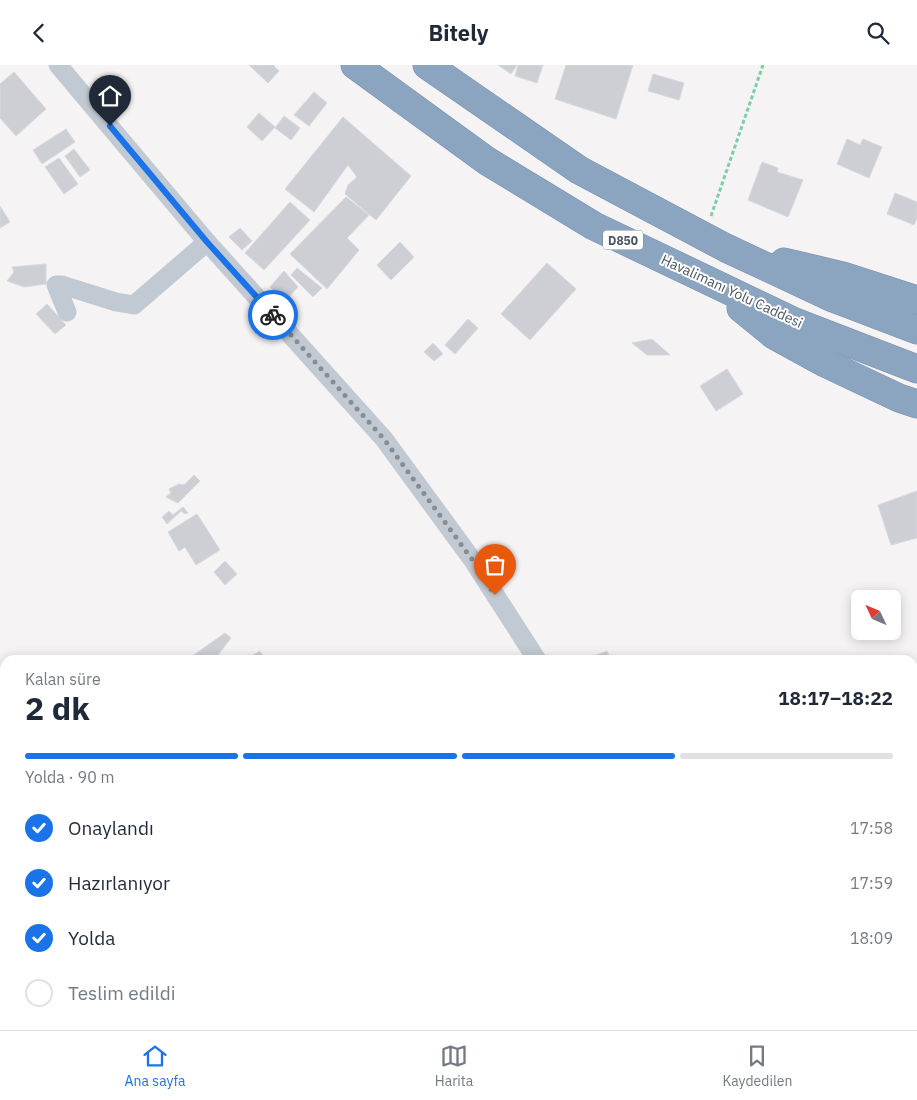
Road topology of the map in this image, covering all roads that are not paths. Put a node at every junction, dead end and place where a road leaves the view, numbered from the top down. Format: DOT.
graph roads {
  1 [pos="58,65"];
  2 [pos="355,65"];
  3 [pos="427,65"];
  4 [pos="207,242"];
  5 [pos="715,242"];
  6 [pos="705,279"];
  7 [pos="917,299"];
  8 [pos="67,312"];
  9 [pos="917,330"];
  10 [pos="917,369"];
  11 [pos="917,405"];
  12 [pos="534,655"];
  1 -- 4 [label="street"];
  2 -- 6 [label="highway, Havalimanı Yolu Caddesi / D850"];
  3 -- 5 [label="highway"];
  4 -- 8 [label="street"];
  4 -- 12 [label="street"];
  5 -- 7 [label="highway"];
  5 -- 9 [label="highway"];
  6 -- 10 [label="highway, Havalimanı Yolu Caddesi / D850"];
  6 -- 11 [label="highway"];
}
